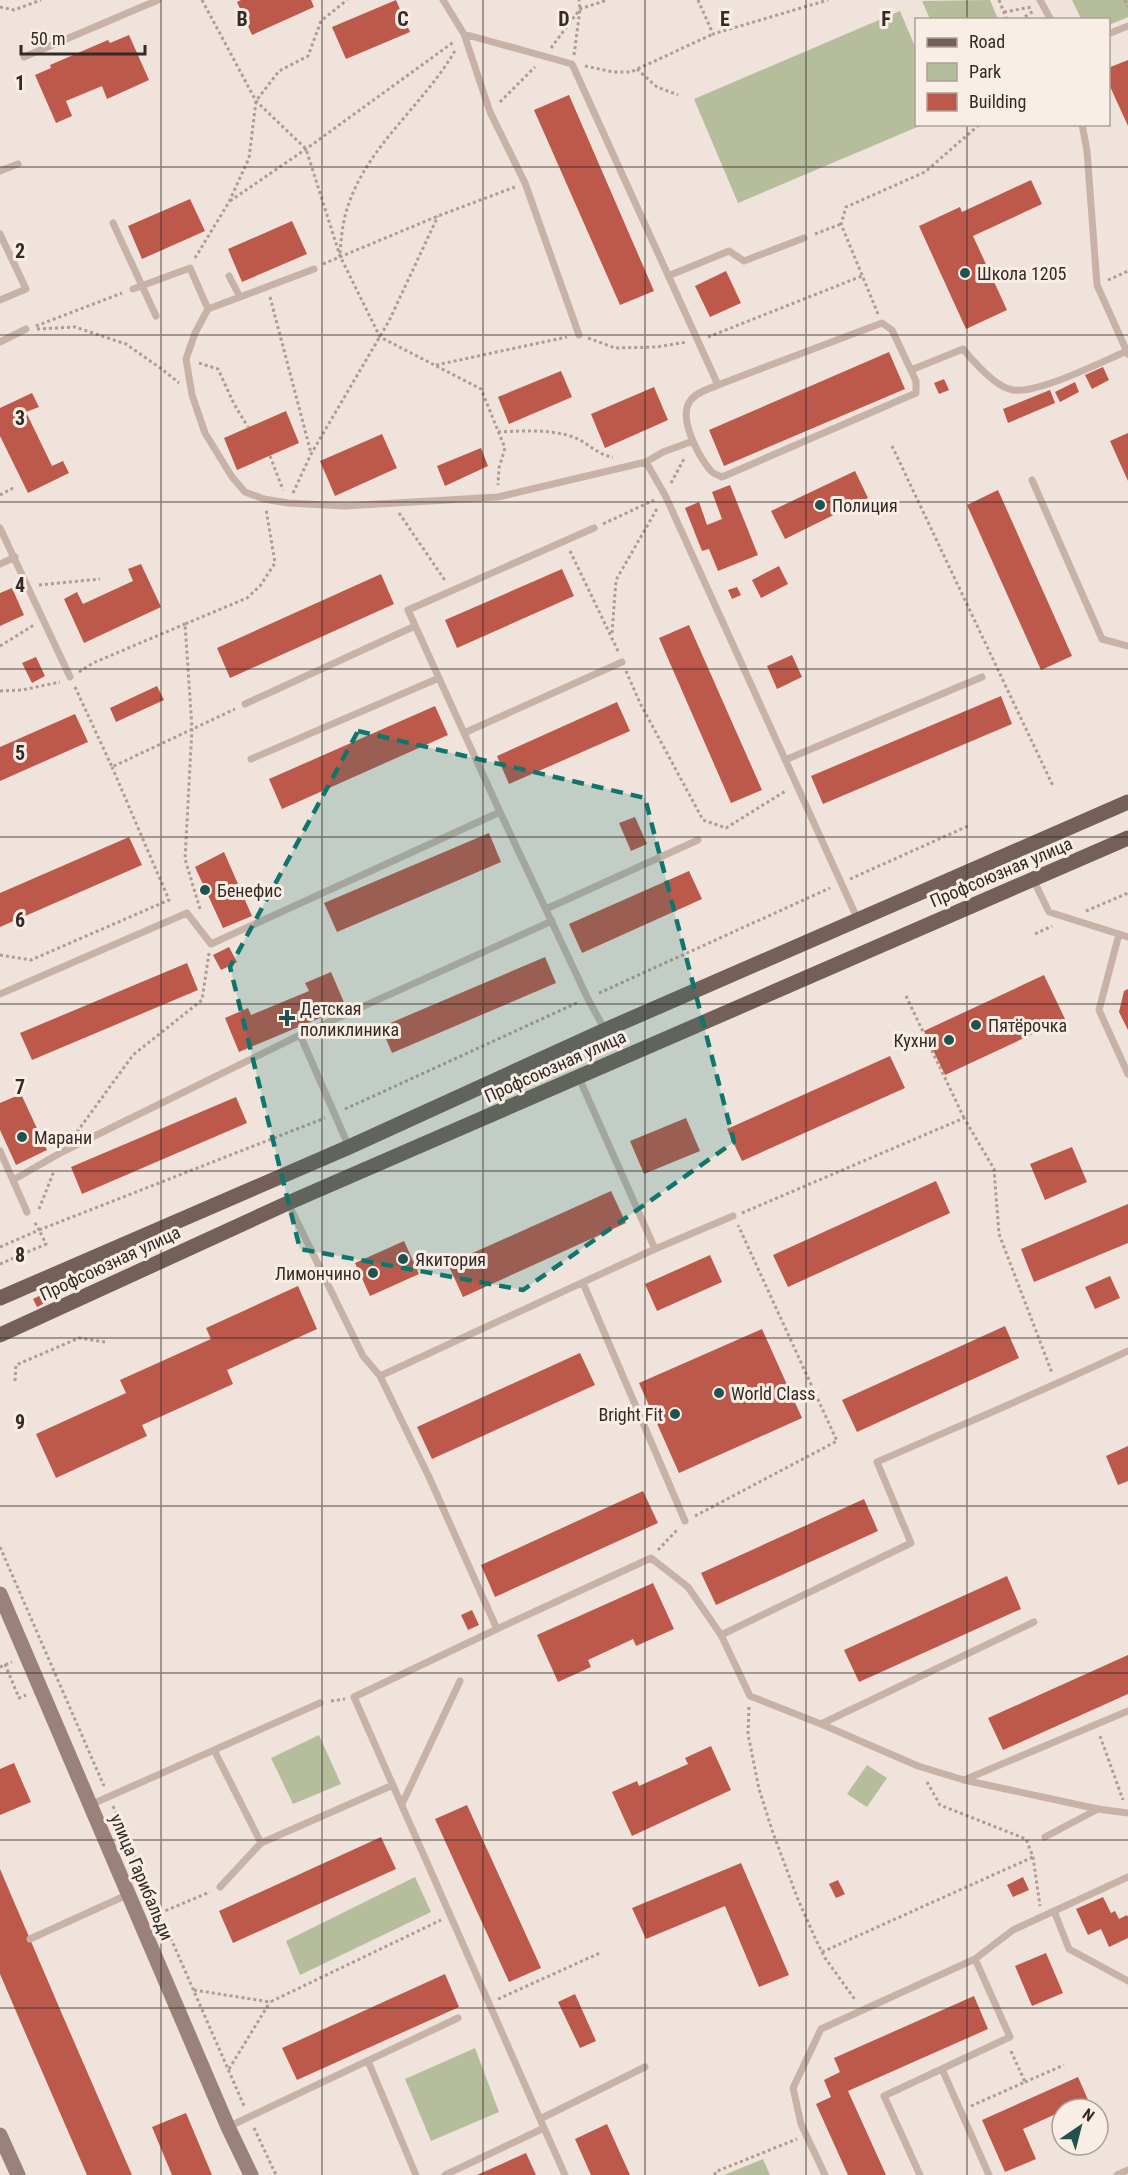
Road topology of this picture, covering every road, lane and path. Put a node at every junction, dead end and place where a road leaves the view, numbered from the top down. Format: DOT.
graph roads {
  1 [pos="41,0"];
  2 [pos="158,0"];
  3 [pos="202,0"];
  4 [pos="346,0"];
  5 [pos="443,0"];
  6 [pos="579,0"];
  7 [pos="607,0"];
  8 [pos="698,0"];
  9 [pos="828,0"];
  10 [pos="999,0"];
  11 [pos="1125,0"];
  12 [pos="1042,3"];
  13 [pos="0,7"];
  14 [pos="1128,7"];
  15 [pos="580,9"];
  16 [pos="1004,12"];
  17 [pos="1006,18"];
  18 [pos="1050,18"];
  19 [pos="1128,26"];
  20 [pos="1110,33"];
  21 [pos="464,34"];
  22 [pos="713,34"];
  23 [pos="546,56"];
  24 [pos="24,57"];
  25 [pos="572,64"];
  26 [pos="637,69"];
  27 [pos="678,95"];
  28 [pos="256,101"];
  29 [pos="490,112"];
  30 [pos="978,126"];
  31 [pos="1082,126"];
  32 [pos="306,149"];
  33 [pos="18,164"];
  34 [pos="0,171"];
  35 [pos="525,183"];
  36 [pos="228,202"];
  37 [pos="438,216"];
  38 [pos="113,223"];
  39 [pos="841,224"];
  40 [pos="0,234"];
  41 [pos="804,238"];
  42 [pos="339,256"];
  43 [pos="190,268"];
  44 [pos="314,269"];
  45 [pos="1128,271"];
  46 [pos="229,276"];
  47 [pos="668,276"];
  48 [pos="862,276"];
  49 [pos="142,285"];
  50 [pos="1097,285"];
  51 [pos="268,286"];
  52 [pos="133,289"];
  53 [pos="240,297"];
  54 [pos="0,300"];
  55 [pos="208,309"];
  56 [pos="156,316"];
  57 [pos="882,323"];
  58 [pos="26,329"];
  59 [pos="579,335"];
  60 [pos="380,337"];
  61 [pos="698,340"];
  62 [pos="0,342"];
  63 [pos="1127,352"];
  64 [pos="186,359"];
  65 [pos="435,365"];
  66 [pos="911,370"];
  67 [pos="718,385"];
  68 [pos="192,395"];
  69 [pos="248,428"];
  70 [pos="498,432"];
  71 [pos="693,441"];
  72 [pos="892,446"];
  73 [pos="311,454"];
  74 [pos="270,456"];
  75 [pos="615,457"];
  76 [pos="646,462"];
  77 [pos="1032,480"];
  78 [pos="13,488"];
  79 [pos="0,495"];
  80 [pos="665,495"];
  81 [pos="498,497"];
  82 [pos="264,499"];
  83 [pos="288,503"];
  84 [pos="393,503"];
  85 [pos="0,528"];
  86 [pos="594,528"];
  87 [pos="564,541"];
  88 [pos="15,557"];
  89 [pos="0,564"];
  90 [pos="100,579"];
  91 [pos="29,590"];
  92 [pos="452,591"];
  93 [pos="44,620"];
  94 [pos="185,624"];
  95 [pos="415,626"];
  96 [pos="611,635"];
  97 [pos="0,645"];
  98 [pos="1128,646"];
  99 [pos="622,662"];
  100 [pos="70,677"];
  101 [pos="982,677"];
  102 [pos="439,678"];
  103 [pos="0,691"];
  104 [pos="245,704"];
  105 [pos="192,728"];
  106 [pos="464,733"];
  107 [pos="251,759"];
  108 [pos="785,760"];
  109 [pos="112,767"];
  110 [pos="796,784"];
  111 [pos="1053,786"];
  112 [pos="1128,802"];
  113 [pos="500,812"];
  114 [pos="968,826"];
  115 [pos="1128,838"];
  116 [pos="698,840"];
  117 [pos="1033,879"];
  118 [pos="841,883"];
  119 [pos="546,909"];
  120 [pos="201,912"];
  121 [pos="858,920"];
  122 [pos="552,921"];
  123 [pos="1119,934"];
  124 [pos="1128,937"];
  125 [pos="211,944"];
  126 [pos="0,955"];
  127 [pos="0,994"];
  128 [pos="906,996"];
  129 [pos="588,999"];
  130 [pos="605,1030"];
  131 [pos="300,1035"];
  132 [pos="1128,1074"];
  133 [pos="579,1078"];
  134 [pos="333,1114"];
  135 [pos="964,1118"];
  136 [pos="349,1147"];
  137 [pos="0,1151"];
  138 [pos="62,1152"];
  139 [pos="13,1180"];
  140 [pos="288,1203"];
  141 [pos="38,1211"];
  142 [pos="27,1212"];
  143 [pos="734,1216"];
  144 [pos="34,1221"];
  145 [pos="39,1230"];
  146 [pos="0,1247"];
  147 [pos="656,1249"];
  148 [pos="0,1264"];
  149 [pos="583,1284"];
  150 [pos="0,1298"];
  151 [pos="0,1335"];
  152 [pos="105,1342"];
  153 [pos="1128,1351"];
  154 [pos="380,1376"];
  155 [pos="15,1381"];
  156 [pos="1056,1385"];
  157 [pos="685,1521"];
  158 [pos="0,1547"];
  159 [pos="651,1558"];
  160 [pos="0,1594"];
  161 [pos="1034,1622"];
  162 [pos="497,1629"];
  163 [pos="721,1635"];
  164 [pos="460,1681"];
  165 [pos="750,1696"];
  166 [pos="354,1697"];
  167 [pos="320,1703"];
  168 [pos="1128,1711"];
  169 [pos="821,1724"];
  170 [pos="1096,1725"];
  171 [pos="214,1750"];
  172 [pos="918,1766"];
  173 [pos="964,1780"];
  174 [pos="393,1785"];
  175 [pos="109,1797"];
  176 [pos="402,1804"];
  177 [pos="90,1805"];
  178 [pos="1098,1809"];
  179 [pos="1128,1813"];
  180 [pos="1045,1837"];
  181 [pos="261,1843"];
  182 [pos="1034,1857"];
  183 [pos="1128,1877"];
  184 [pos="220,1887"];
  185 [pos="129,1894"];
  186 [pos="1054,1911"];
  187 [pos="160,1914"];
  188 [pos="451,1915"];
  189 [pos="1042,1916"];
  190 [pos="30,1939"];
  191 [pos="602,1952"];
  192 [pos="822,1952"];
  193 [pos="975,1959"];
  194 [pos="1128,1981"];
  195 [pos="194,1990"];
  196 [pos="270,2002"];
  197 [pos="489,2003"];
  198 [pos="862,2010"];
  199 [pos="458,2018"];
  200 [pos="1009,2046"];
  201 [pos="368,2061"];
  202 [pos="1064,2065"];
  203 [pos="645,2067"];
  204 [pos="229,2069"];
  205 [pos="942,2069"];
  206 [pos="1025,2082"];
  207 [pos="961,2111"];
  208 [pos="249,2116"];
  209 [pos="540,2119"];
  210 [pos="228,2127"];
  211 [pos="544,2128"];
  212 [pos="0,2135"];
  213 [pos="807,2135"];
  214 [pos="1128,2170"];
  215 [pos="18,2175"];
  216 [pos="251,2175"];
  217 [pos="276,2175"];
  218 [pos="416,2175"];
  219 [pos="445,2175"];
  220 [pos="565,2175"];
  221 [pos="715,2175"];
  222 [pos="825,2175"];
  223 [pos="920,2175"];
  224 [pos="989,2175"];
  225 [pos="1117,2175"];
  1 -- 13 [label="path"];
  2 -- 24 [label="lane"];
  3 -- 28 [label="path"];
  4 -- 28 [label="path"];
  5 -- 21 [label="lane"];
  6 -- 15 [label="path"];
  7 -- 15 [label="path"];
  8 -- 22 [label="path"];
  9 -- 22 [label="path"];
  10 -- 16 [label="path"];
  11 -- 14 [label="path"];
  12 -- 16 [label="path"];
  12 -- 18 [label="lane"];
  15 -- 23 [label="path"];
  15 -- 25 [label="path"];
  16 -- 17 [label="path"];
  19 -- 20 [label="lane"];
  21 -- 23 [label="lane"];
  21 -- 29 [label="lane"];
  21 -- 32 [label="path"];
  21 -- 42 [label="path"];
  22 -- 26 [label="path"];
  23 -- 25 [label="lane"];
  23 -- 29 [label="path"];
  25 -- 26 [label="path"];
  25 -- 47 [label="lane"];
  26 -- 27 [label="path"];
  28 -- 32 [label="path"];
  28 -- 36 [label="path"];
  29 -- 35 [label="lane"];
  30 -- 39 [label="path"];
  31 -- 50 [label="lane"];
  32 -- 36 [label="path"];
  32 -- 42 [label="path"];
  33 -- 34 [label="lane"];
  35 -- 37 [label="path"];
  35 -- 59 [label="lane"];
  36 -- 43 [label="path"];
  37 -- 42 [label="path"];
  37 -- 60 [label="path"];
  38 -- 49 [label="lane"];
  39 -- 41 [label="path"];
  39 -- 48 [label="path"];
  40 -- 54 [label="lane"];
  41 -- 47 [label="lane"];
  42 -- 44 [label="path"];
  42 -- 60 [label="path"];
  43 -- 49 [label="lane"];
  43 -- 55 [label="lane"];
  44 -- 51 [label="lane"];
  45 -- 50 [label="path"];
  46 -- 53 [label="lane"];
  47 -- 61 [label="lane"];
  48 -- 57 [label="path"];
  48 -- 61 [label="path"];
  49 -- 52 [label="lane"];
  49 -- 56 [label="lane"];
  50 -- 63 [label="lane"];
  51 -- 53 [label="lane"];
  51 -- 73 [label="path"];
  52 -- 58 [label="path"];
  53 -- 55 [label="lane"];
  55 -- 64 [label="lane"];
  57 -- 66 [label="lane"];
  57 -- 67 [label="lane"];
  58 -- 62 [label="lane"];
  58 -- 68 [label="path"];
  59 -- 61 [label="path"];
  59 -- 65 [label="path"];
  60 -- 65 [label="path"];
  60 -- 73 [label="path"];
  61 -- 67 [label="lane"];
  63 -- 66 [label="lane"];
  64 -- 68 [label="lane"];
  64 -- 69 [label="path"];
  65 -- 70 [label="path"];
  66 -- 71 [label="lane"];
  67 -- 71 [label="lane"];
  68 -- 82 [label="lane"];
  70 -- 75 [label="path"];
  70 -- 81 [label="path"];
  71 -- 76 [label="lane"];
  71 -- 80 [label="path"];
  72 -- 111 [label="path"];
  73 -- 83 [label="path"];
  74 -- 83 [label="path"];
  76 -- 80 [label="lane"];
  76 -- 81 [label="lane"];
  77 -- 98 [label="lane"];
  78 -- 79 [label="path"];
  80 -- 86 [label="path"];
  80 -- 96 [label="path"];
  80 -- 108 [label="lane"];
  81 -- 84 [label="lane"];
  82 -- 83 [label="lane"];
  82 -- 94 [label="path"];
  83 -- 84 [label="lane"];
  84 -- 92 [label="path"];
  85 -- 88 [label="lane"];
  86 -- 87 [label="lane"];
  87 -- 92 [label="lane"];
  87 -- 96 [label="path"];
  88 -- 89 [label="lane"];
  88 -- 91 [label="lane"];
  90 -- 91 [label="path"];
  91 -- 93 [label="lane"];
  92 -- 95 [label="lane"];
  93 -- 97 [label="path"];
  93 -- 100 [label="lane"];
  94 -- 100 [label="path"];
  94 -- 105 [label="path"];
  95 -- 102 [label="lane"];
  95 -- 104 [label="lane"];
  96 -- 99 [label="path"];
  99 -- 106 [label="lane"];
  99 -- 110 [label="path"];
  100 -- 103 [label="path"];
  100 -- 109 [label="path"];
  101 -- 108 [label="lane"];
  102 -- 106 [label="lane"];
  102 -- 107 [label="lane"];
  104 -- 105 [label="path"];
  105 -- 109 [label="path"];
  105 -- 120 [label="path"];
  106 -- 113 [label="lane"];
  108 -- 110 [label="lane"];
  109 -- 126 [label="path"];
  110 -- 118 [label="lane"];
  112 -- 121 [label="main road, Профсоюзная улица"];
  113 -- 119 [label="lane"];
  113 -- 125 [label="lane"];
  114 -- 118 [label="path"];
  115 -- 117 [label="main road, Профсоюзная улица"];
  116 -- 119 [label="lane"];
  117 -- 123 [label="lane"];
  117 -- 133 [label="main road, Профсоюзная улица"];
  118 -- 121 [label="lane"];
  118 -- 129 [label="path"];
  119 -- 122 [label="lane"];
  121 -- 130 [label="main road, Профсоюзная улица"];
  122 -- 129 [label="lane"];
  122 -- 131 [label="lane"];
  123 -- 124 [label="lane"];
  123 -- 132 [label="lane"];
  125 -- 127 [label="lane"];
  125 -- 138 [label="path"];
  128 -- 135 [label="path"];
  129 -- 130 [label="lane"];
  129 -- 134 [label="path"];
  130 -- 136 [label="main road, Профсоюзная улица"];
  131 -- 134 [label="lane"];
  131 -- 138 [label="lane"];
  133 -- 140 [label="main road, Профсоюзная улица"];
  133 -- 147 [label="lane"];
  134 -- 136 [label="lane"];
  134 -- 145 [label="path"];
  135 -- 143 [label="path"];
  135 -- 156 [label="path"];
  136 -- 150 [label="main road, Профсоюзная улица"];
  137 -- 139 [label="lane"];
  138 -- 139 [label="lane"];
  138 -- 141 [label="path"];
  139 -- 142 [label="lane"];
  140 -- 151 [label="main road, Профсоюзная улица"];
  140 -- 154 [label="lane"];
  143 -- 147 [label="lane"];
  143 -- 157 [label="path"];
  144 -- 145 [label="path"];
  145 -- 146 [label="path"];
  145 -- 148 [label="path"];
  147 -- 149 [label="lane"];
  149 -- 154 [label="lane"];
  149 -- 157 [label="lane"];
  152 -- 155 [label="path"];
  153 -- 156 [label="lane"];
  154 -- 162 [label="lane"];
  156 -- 163 [label="lane"];
  157 -- 159 [label="path"];
  158 -- 175 [label="path"];
  159 -- 162 [label="lane"];
  159 -- 163 [label="lane"];
  160 -- 177 [label="street, улица Гарибальди"];
  161 -- 169 [label="lane"];
  162 -- 166 [label="lane"];
  163 -- 165 [label="lane"];
  164 -- 176 [label="lane"];
  165 -- 169 [label="lane"];
  165 -- 192 [label="path"];
  166 -- 167 [label="path"];
  166 -- 174 [label="lane"];
  167 -- 171 [label="lane"];
  168 -- 170 [label="lane"];
  169 -- 172 [label="lane"];
  170 -- 173 [label="lane"];
  170 -- 179 [label="path"];
  171 -- 175 [label="lane"];
  171 -- 181 [label="lane"];
  172 -- 173 [label="lane"];
  172 -- 182 [label="path"];
  173 -- 178 [label="lane"];
  174 -- 176 [label="lane"];
  174 -- 181 [label="lane"];
  175 -- 177 [label="lane"];
  175 -- 187 [label="path"];
  176 -- 188 [label="lane"];
  177 -- 185 [label="street, улица Гарибальди"];
  178 -- 179 [label="lane"];
  178 -- 180 [label="lane"];
  181 -- 184 [label="lane"];
  182 -- 189 [label="path"];
  182 -- 192 [label="path"];
  183 -- 186 [label="lane"];
  184 -- 187 [label="path"];
  185 -- 190 [label="lane"];
  185 -- 210 [label="street, улица Гарибальди"];
  186 -- 189 [label="lane"];
  186 -- 194 [label="lane"];
  187 -- 195 [label="path"];
  188 -- 196 [label="path"];
  188 -- 197 [label="lane"];
  189 -- 193 [label="lane"];
  191 -- 197 [label="path"];
  192 -- 198 [label="path"];
  193 -- 198 [label="lane"];
  193 -- 205 [label="lane"];
  195 -- 196 [label="path"];
  195 -- 204 [label="path"];
  196 -- 204 [label="path"];
  197 -- 209 [label="lane"];
  198 -- 213 [label="lane"];
  199 -- 201 [label="lane"];
  200 -- 206 [label="path"];
  201 -- 208 [label="lane"];
  201 -- 218 [label="lane"];
  202 -- 206 [label="path"];
  203 -- 209 [label="lane"];
  204 -- 208 [label="path"];
  205 -- 207 [label="lane"];
  205 -- 223 [label="lane"];
  206 -- 207 [label="path"];
  207 -- 224 [label="lane"];
  208 -- 210 [label="lane"];
  208 -- 217 [label="path"];
  209 -- 211 [label="lane"];
  210 -- 216 [label="street, улица Гарибальди"];
  211 -- 219 [label="lane"];
  211 -- 220 [label="lane"];
  212 -- 215 [label="street"];
  213 -- 221 [label="path"];
  213 -- 222 [label="lane"];
  214 -- 225 [label="lane"];
}
